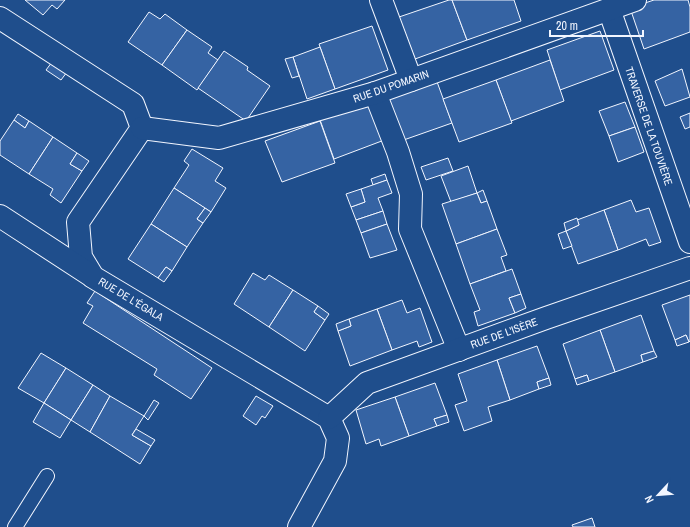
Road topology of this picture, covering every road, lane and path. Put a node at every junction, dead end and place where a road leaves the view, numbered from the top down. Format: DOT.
graph roads {
  1 [pos="381,0"];
  2 [pos="635,0"];
  3 [pos="609,9"];
  4 [pos="0,18"];
  5 [pos="411,80"];
  6 [pos="375,93"];
  7 [pos="142,128"];
  8 [pos="0,216"];
  9 [pos="690,242"];
  10 [pos="690,268"];
  11 [pos="93,277"];
  12 [pos="458,350"];
  13 [pos="329,418"];
  14 [pos="47,476"];
  15 [pos="15,527"];
  16 [pos="299,527"];
  1 -- 5 [label="street"];
  2 -- 3 [label="street, RUE DU POMARIN"];
  3 -- 5 [label="street, RUE DU POMARIN"];
  3 -- 9 [label="street, TRAVERSE DE LA TOUVIÈRE"];
  4 -- 7 [label="street"];
  5 -- 6 [label="street, RUE DU POMARIN"];
  6 -- 7 [label="street, RUE DU POMARIN"];
  6 -- 12 [label="street"];
  7 -- 11 [label="street, RUE DE L'ÉGALA"];
  8 -- 11 [label="street"];
  10 -- 12 [label="street, RUE DE L'ISÈRE"];
  11 -- 13 [label="street, RUE DE L'ÉGALA"];
  12 -- 13 [label="street, RUE DE L'ISÈRE"];
  13 -- 16 [label="street"];
  14 -- 15 [label="lane"];
}
